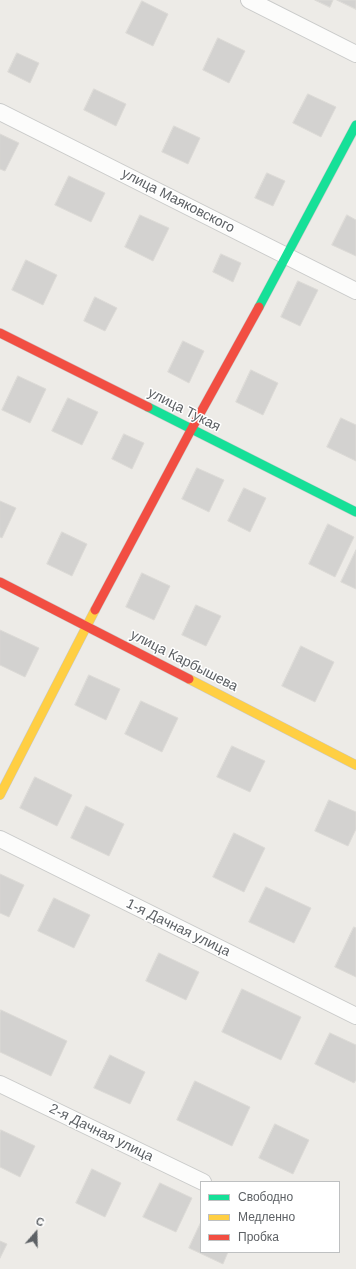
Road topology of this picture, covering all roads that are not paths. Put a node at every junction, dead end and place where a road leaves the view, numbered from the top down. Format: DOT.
graph roads {
  1 [pos="249,0"];
  2 [pos="356,54"];
  3 [pos="0,112"];
  4 [pos="356,125"];
  5 [pos="287,256"];
  6 [pos="356,291"];
  7 [pos="0,332"];
  8 [pos="191,430"];
  9 [pos="356,512"];
  10 [pos="0,582"];
  11 [pos="87,626"];
  12 [pos="356,765"];
  13 [pos="0,795"];
  14 [pos="0,839"];
  15 [pos="356,1016"];
  16 [pos="0,1084"];
  17 [pos="201,1181"];
  1 -- 2 [label="street"];
  3 -- 5 [label="street, улица Маяковского"];
  4 -- 5 [label="street"];
  5 -- 6 [label="street, улица Маяковского"];
  5 -- 8 [label="street"];
  7 -- 8 [label="street, улица Тукая"];
  8 -- 9 [label="street, улица Тукая"];
  8 -- 11 [label="street"];
  10 -- 11 [label="street, улица Карбышева"];
  11 -- 12 [label="street, улица Карбышева"];
  11 -- 13 [label="street"];
  14 -- 15 [label="street, 1-я Дачная улица"];
  16 -- 17 [label="street, 2-я Дачная улица"];
}
